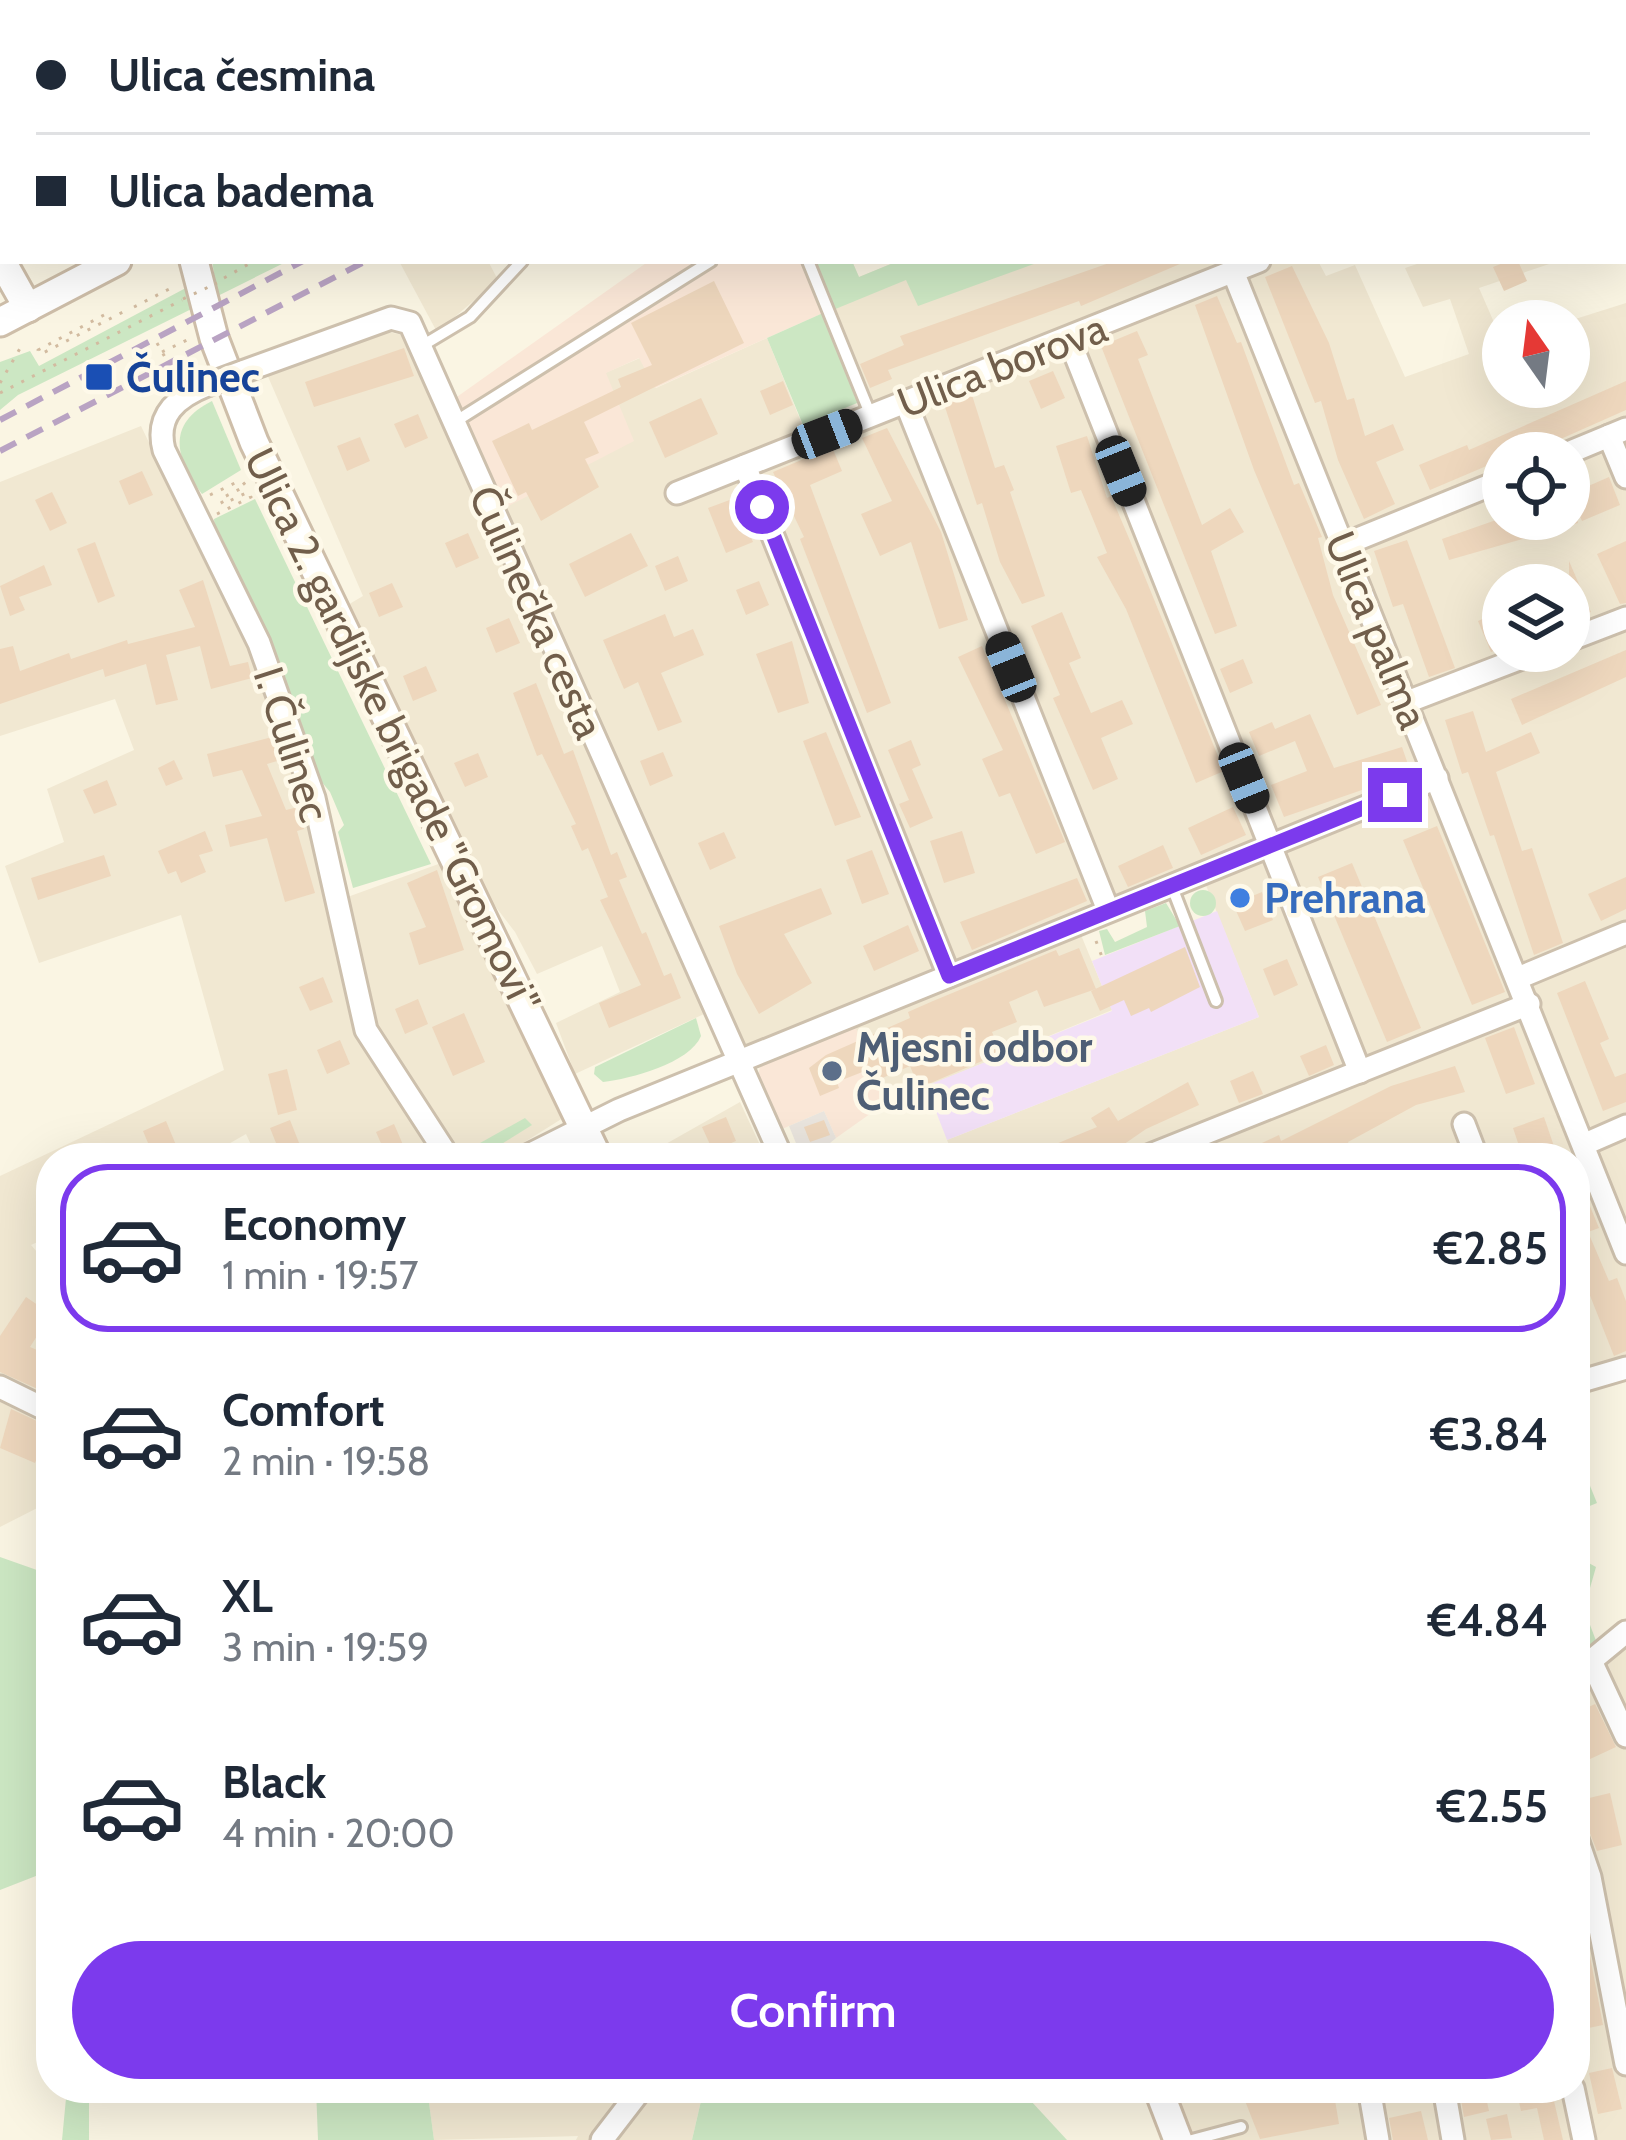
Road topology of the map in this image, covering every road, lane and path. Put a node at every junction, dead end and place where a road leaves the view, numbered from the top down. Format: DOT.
graph roads {
  1 [pos="3,264"];
  2 [pos="111,264"];
  3 [pos="247,264"];
  4 [pos="519,264"];
  5 [pos="706,264"];
  6 [pos="809,264"];
  7 [pos="1253,264"];
  8 [pos="190,271"];
  9 [pos="1234,274"];
  10 [pos="134,307"];
  11 [pos="28,308"];
  12 [pos="125,311"];
  13 [pos="104,315"];
  14 [pos="0,322"];
  15 [pos="200,333"];
  16 [pos="1069,339"];
  17 [pos="157,343"];
  18 [pos="22,345"];
  19 [pos="420,346"];
  20 [pos="162,352"];
  21 [pos="166,358"];
  22 [pos="0,383"];
  23 [pos="0,393"];
  24 [pos="906,403"];
  25 [pos="872,416"];
  26 [pos="453,423"];
  27 [pos="1618,433"];
  28 [pos="1590,444"];
  29 [pos="745,466"];
  30 [pos="1626,477"];
  31 [pos="1482,489"];
  32 [pos="677,493"];
  33 [pos="201,499"];
  34 [pos="210,518"];
  35 [pos="1343,545"];
  36 [pos="1626,618"];
  37 [pos="1590,632"];
  38 [pos="1485,672"];
  39 [pos="1407,702"];
  40 [pos="1437,778"];
  41 [pos="1270,846"];
  42 [pos="1171,885"];
  43 [pos="1108,910"];
  44 [pos="1092,930"];
  45 [pos="1626,933"];
  46 [pos="1102,957"];
  47 [pos="949,976"];
  48 [pos="1518,978"];
  49 [pos="1216,1001"];
  50 [pos="1529,1004"];
  51 [pos="736,1063"];
  52 [pos="1360,1072"];
  53 [pos="1464,1124"];
  54 [pos="583,1126"];
  55 [pos="1626,1126"];
  56 [pos="439,1143"];
  57 [pos="551,1143"];
  58 [pos="591,1143"];
  59 [pos="775,1143"];
  60 [pos="1181,1143"];
  61 [pos="1471,1143"];
  62 [pos="1585,1143"];
  63 [pos="1587,1143"];
  64 [pos="1590,1157"];
  65 [pos="1626,1253"];
  66 [pos="1626,1368"];
  67 [pos="1590,1379"];
  68 [pos="0,1388"];
  69 [pos="36,1405"];
  70 [pos="1626,1633"];
  71 [pos="1590,1661"];
  72 [pos="1590,1678"];
  73 [pos="1626,1736"];
  74 [pos="1590,1876"];
  75 [pos="1626,2064"];
  76 [pos="630,2103"];
  77 [pos="1164,2103"];
  78 [pos="1372,2103"];
  79 [pos="1447,2103"];
  80 [pos="1576,2103"];
  81 [pos="1241,2128"];
  82 [pos="602,2140"];
  83 [pos="1178,2140"];
  84 [pos="1192,2140"];
  85 [pos="1378,2140"];
  86 [pos="1454,2140"];
  87 [pos="1584,2140"];
  1 -- 11 [label="street"];
  2 -- 11 [label="street"];
  3 -- 23 [label="path, bridge"];
  4 -- 19 [label="lane"];
  5 -- 26 [label="lane"];
  6 -- 25 [label="lane"];
  7 -- 9 [label="street, Ulica borova"];
  8 -- 10 [label="path"];
  8 -- 54 [label="street, Ulica 2. gardijske brigade \"Gromovi\""];
  9 -- 16 [label="street, Ulica borova"];
  9 -- 35 [label="street, Ulica palma"];
  11 -- 14 [label="street"];
  12 -- 13 [label="path"];
  15 -- 20 [label="path"];
  16 -- 24 [label="street, Ulica borova"];
  16 -- 41 [label="street"];
  17 -- 20 [label="path"];
  18 -- 22 [label="path"];
  19 -- 26 [label="street, Čulinečka cesta"];
  19 -- 56 [label="street, I. Čulinec, bridge"];
  20 -- 21 [label="path"];
  24 -- 25 [label="street, Ulica borova"];
  24 -- 43 [label="street"];
  25 -- 29 [label="street, Ulica borova"];
  26 -- 51 [label="street, Čulinečka cesta"];
  27 -- 28 [label="street"];
  27 -- 30 [label="street"];
  29 -- 32 [label="street, Ulica borova"];
  29 -- 47 [label="street"];
  31 -- 35 [label="street"];
  33 -- 34 [label="path"];
  35 -- 39 [label="street, Ulica palma"];
  36 -- 37 [label="street"];
  38 -- 39 [label="street"];
  39 -- 40 [label="street, Ulica palma"];
  40 -- 41 [label="street"];
  40 -- 48 [label="street, Ulica palma"];
  41 -- 42 [label="street"];
  41 -- 52 [label="street"];
  42 -- 43 [label="street"];
  42 -- 49 [label="lane"];
  43 -- 47 [label="street"];
  44 -- 46 [label="path"];
  45 -- 48 [label="street"];
  47 -- 51 [label="street"];
  48 -- 50 [label="street, Ulica palma"];
  50 -- 52 [label="street"];
  50 -- 62 [label="street, Ulica palma"];
  51 -- 54 [label="street"];
  51 -- 59 [label="street, Čulinečka cesta"];
  52 -- 60 [label="street"];
  53 -- 61 [label="street"];
  54 -- 57 [label="street"];
  54 -- 58 [label="street"];
  55 -- 63 [label="street"];
  64 -- 65 [label="street, Ulica palma"];
  66 -- 67 [label="street"];
  68 -- 69 [label="street"];
  70 -- 71 [label="street"];
  72 -- 73 [label="street"];
  74 -- 75 [label="street"];
  76 -- 82 [label="street"];
  77 -- 83 [label="street"];
  78 -- 85 [label="street"];
  79 -- 86 [label="street"];
  80 -- 87 [label="street"];
  81 -- 84 [label="lane"];
}
